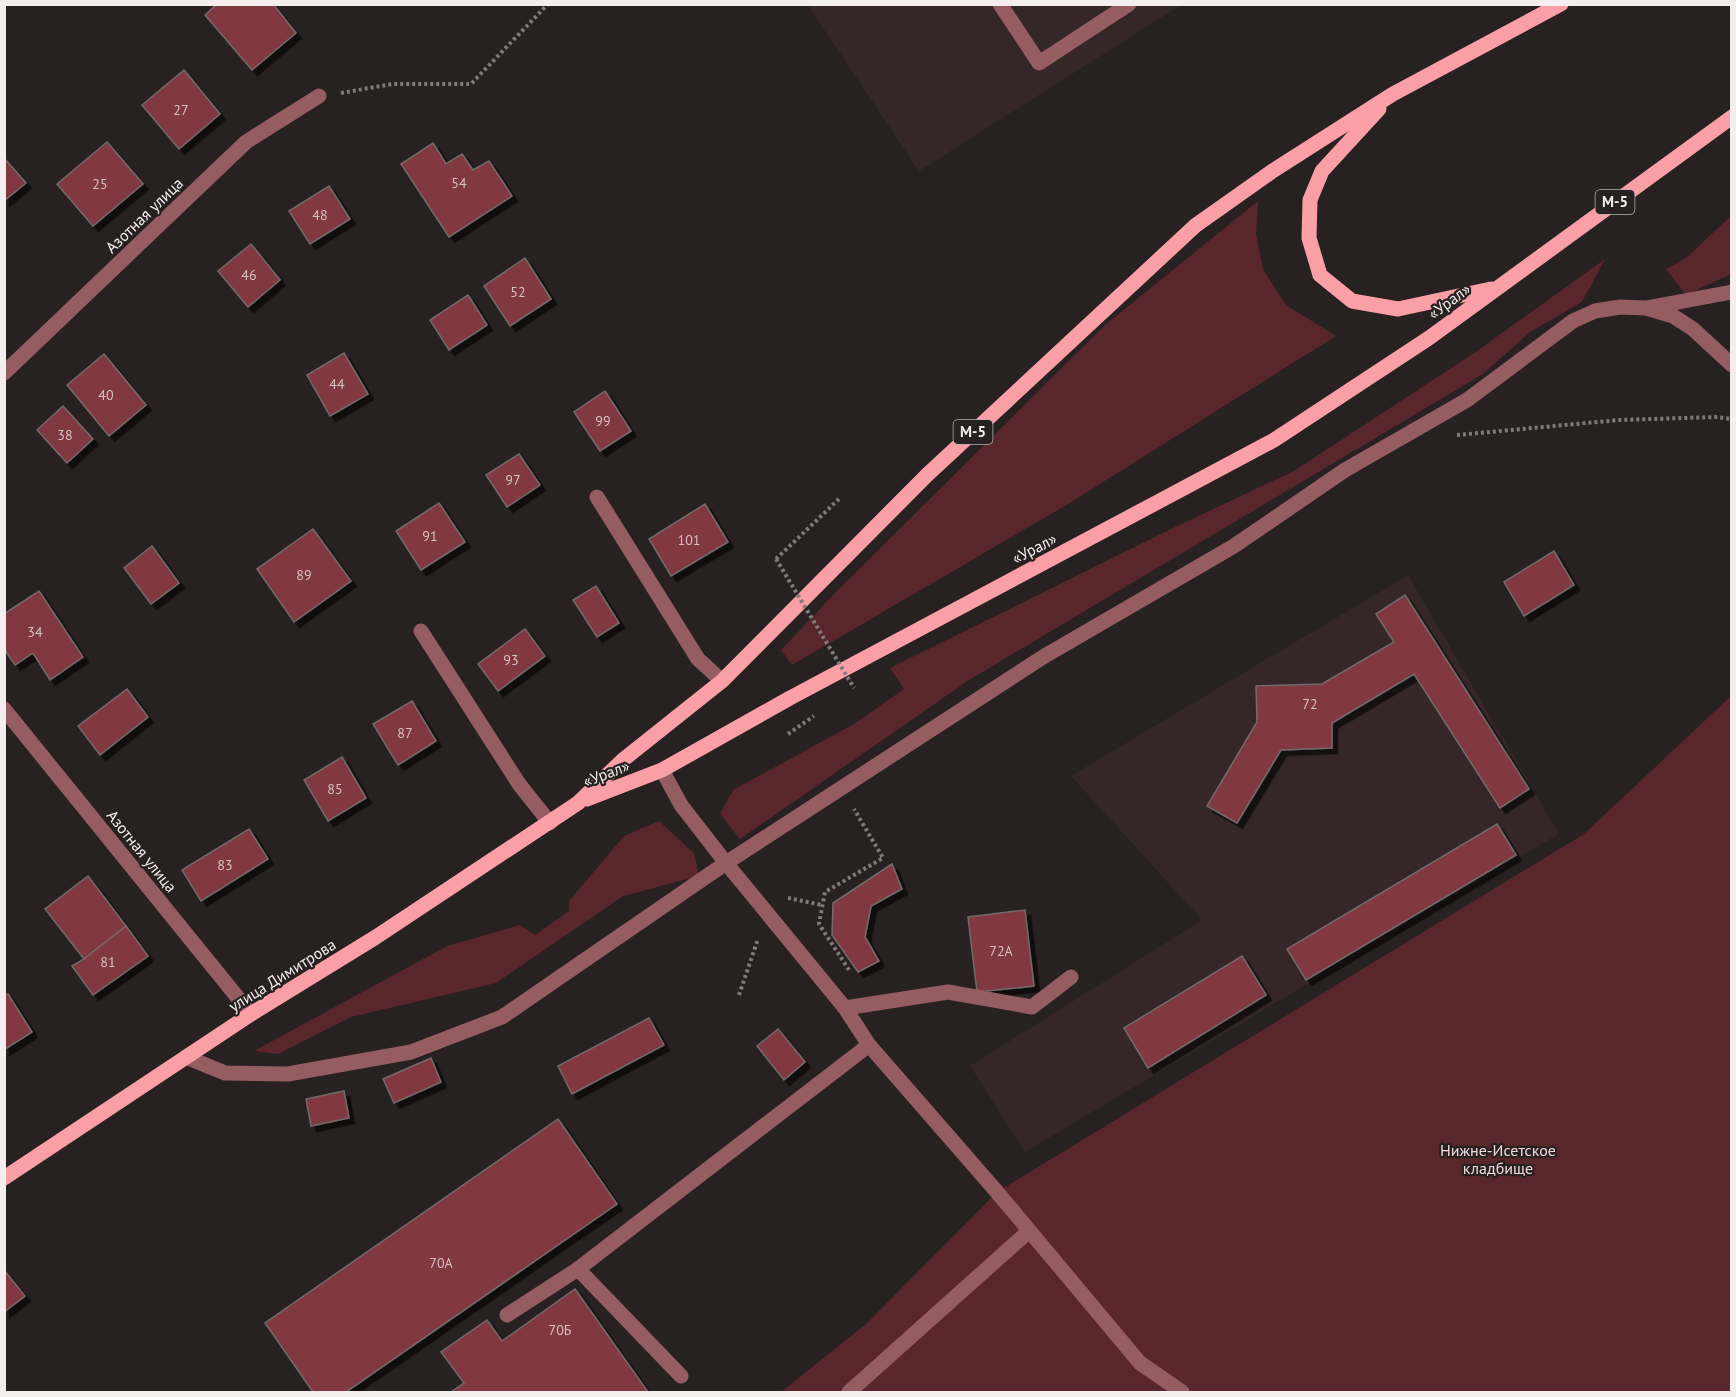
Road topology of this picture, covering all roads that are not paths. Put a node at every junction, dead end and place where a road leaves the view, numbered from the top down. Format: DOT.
graph roads {
  1 [pos="1000,4"];
  2 [pos="1129,4"];
  3 [pos="1561,4"];
  4 [pos="1393,94"];
  5 [pos="319,96"];
  6 [pos="1731,117"];
  7 [pos="1498,287"];
  8 [pos="1731,292"];
  9 [pos="1646,308"];
  10 [pos="1731,364"];
  11 [pos="4,373"];
  12 [pos="597,497"];
  13 [pos="422,631"];
  14 [pos="722,681"];
  15 [pos="4,709"];
  16 [pos="662,770"];
  17 [pos="578,803"];
  18 [pos="550,822"];
  19 [pos="726,863"];
  20 [pos="1071,976"];
  21 [pos="845,1008"];
  22 [pos="251,1014"];
  23 [pos="869,1045"];
  24 [pos="186,1057"];
  25 [pos="4,1178"];
  26 [pos="1029,1230"];
  27 [pos="578,1269"];
  28 [pos="507,1315"];
  29 [pos="681,1376"];
  30 [pos="849,1392"];
  31 [pos="1182,1392"];
  1 -- 2 [label="street"];
  3 -- 4 [label="main road, «Урал» / М-5"];
  4 -- 7 [label="main road, М-5"];
  4 -- 14 [label="main road, «Урал» / М-5"];
  5 -- 11 [label="street, Азотная улица"];
  6 -- 7 [label="main road, «Урал» / М-5"];
  7 -- 16 [label="main road, «Урал» / М-5"];
  8 -- 9 [label="street"];
  9 -- 10 [label="street"];
  9 -- 19 [label="street"];
  12 -- 14 [label="street"];
  13 -- 18 [label="street"];
  14 -- 17 [label="main road, «Урал» / М-5"];
  15 -- 22 [label="street, Азотная улица"];
  16 -- 17 [label="main road, «Урал» / М-5"];
  16 -- 19 [label="street"];
  17 -- 18 [label="main road, улица Димитрова"];
  18 -- 22 [label="main road, улица Димитрова"];
  19 -- 21 [label="street"];
  19 -- 24 [label="street"];
  20 -- 21 [label="street"];
  21 -- 23 [label="street"];
  22 -- 24 [label="main road, улица Димитрова"];
  23 -- 26 [label="street"];
  23 -- 27 [label="street"];
  24 -- 25 [label="main road, улица Димитрова"];
  26 -- 30 [label="street"];
  26 -- 31 [label="street"];
  27 -- 28 [label="street"];
  27 -- 29 [label="street"];
}
